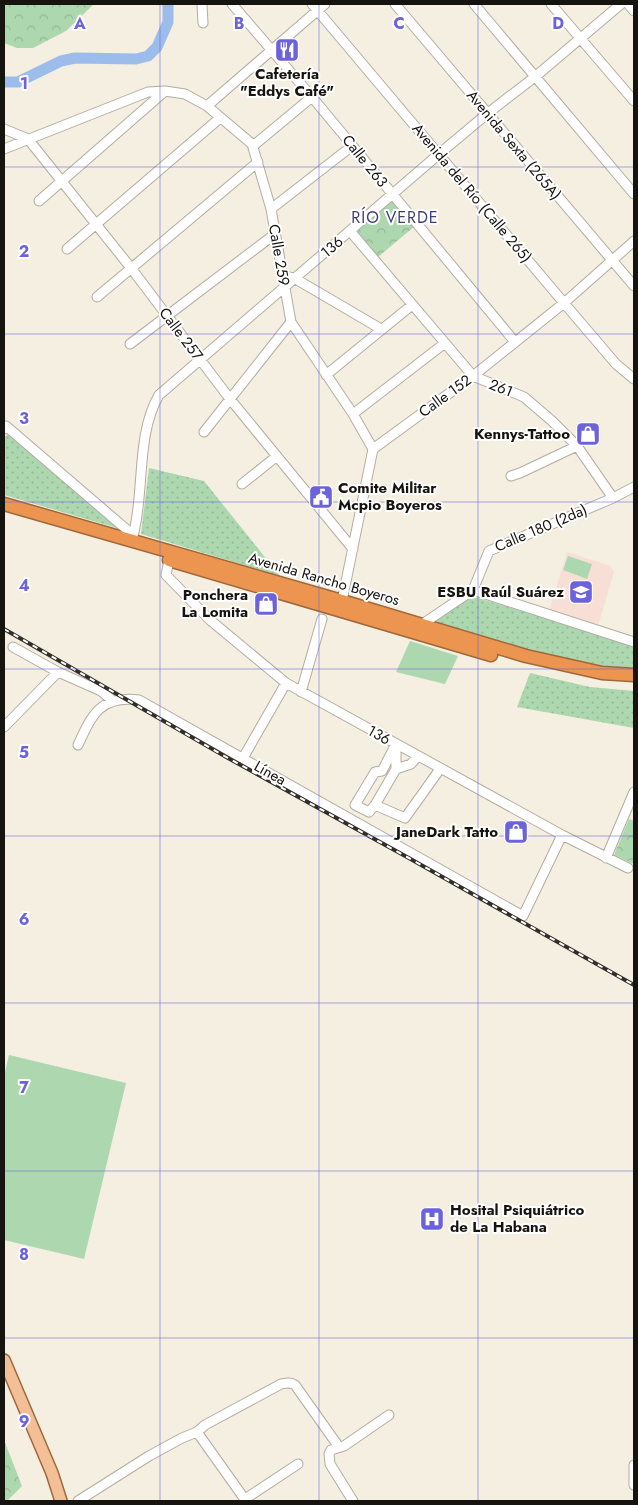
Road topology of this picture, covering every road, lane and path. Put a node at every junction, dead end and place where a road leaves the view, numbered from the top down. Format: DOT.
graph roads {
  1 [pos="202,4"];
  2 [pos="232,4"];
  3 [pos="395,4"];
  4 [pos="474,4"];
  5 [pos="552,4"];
  6 [pos="621,4"];
  7 [pos="628,4"];
  8 [pos="318,6"];
  9 [pos="634,10"];
  10 [pos="203,23"];
  11 [pos="581,38"];
  12 [pos="272,50"];
  13 [pos="536,76"];
  14 [pos="165,91"];
  15 [pos="312,97"];
  16 [pos="634,101"];
  17 [pos="207,106"];
  18 [pos="488,114"];
  19 [pos="220,118"];
  20 [pos="4,129"];
  21 [pos="28,139"];
  22 [pos="253,146"];
  23 [pos="352,146"];
  24 [pos="4,149"];
  25 [pos="439,154"];
  26 [pos="258,162"];
  27 [pos="62,181"];
  28 [pos="634,194"];
  29 [pos="393,195"];
  30 [pos="38,201"];
  31 [pos="271,209"];
  32 [pos="96,224"];
  33 [pos="350,231"];
  34 [pos="275,234"];
  35 [pos="634,241"];
  36 [pos="67,249"];
  37 [pos="613,261"];
  38 [pos="131,268"];
  39 [pos="282,276"];
  40 [pos="294,278"];
  41 [pos="284,286"];
  42 [pos="634,286"];
  43 [pos="97,297"];
  44 [pos="564,303"];
  45 [pos="412,305"];
  46 [pos="168,315"];
  47 [pos="291,322"];
  48 [pos="381,329"];
  49 [pos="515,342"];
  50 [pos="444,343"];
  51 [pos="130,344"];
  52 [pos="200,359"];
  53 [pos="326,375"];
  54 [pos="473,376"];
  55 [pos="634,379"];
  56 [pos="230,399"];
  57 [pos="353,414"];
  58 [pos="5,428"];
  59 [pos="204,432"];
  60 [pos="577,446"];
  61 [pos="373,450"];
  62 [pos="277,456"];
  63 [pos="511,476"];
  64 [pos="242,484"];
  65 [pos="634,487"];
  66 [pos="613,498"];
  67 [pos="4,504"];
  68 [pos="4,513"];
  69 [pos="133,538"];
  70 [pos="353,549"];
  71 [pos="169,560"];
  72 [pos="474,590"];
  73 [pos="342,601"];
  74 [pos="322,619"];
  75 [pos="421,625"];
  76 [pos="634,642"];
  77 [pos="13,646"];
  78 [pos="58,672"];
  79 [pos="634,675"];
  80 [pos="634,682"];
  81 [pos="286,683"];
  82 [pos="301,692"];
  83 [pos="112,700"];
  84 [pos="4,727"];
  85 [pos="396,744"];
  86 [pos="78,746"];
  87 [pos="418,756"];
  88 [pos="243,758"];
  89 [pos="440,768"];
  90 [pos="396,769"];
  91 [pos="634,792"];
  92 [pos="375,805"];
  93 [pos="562,835"];
  94 [pos="606,858"];
  95 [pos="628,868"];
  96 [pos="4,1360"];
  97 [pos="389,1415"];
  98 [pos="197,1432"];
  99 [pos="339,1447"];
  100 [pos="298,1464"];
  101 [pos="634,1465"];
  102 [pos="634,1485"];
  103 [pos="245,1500"];
  104 [pos="60,1501"];
  105 [pos="78,1501"];
  106 [pos="353,1501"];
  1 -- 10 [label="street"];
  2 -- 12 [label="street, Calle 263"];
  3 -- 18 [label="street, Avenida Sexta (265A)"];
  4 -- 13 [label="street"];
  5 -- 11 [label="street"];
  6 -- 11 [label="street, 136"];
  7 -- 9 [label="street"];
  8 -- 12 [label="street"];
  8 -- 25 [label="street, Avenida del Río (Calle 265)"];
  11 -- 13 [label="street, 136"];
  11 -- 16 [label="street"];
  12 -- 15 [label="street, Calle 263"];
  12 -- 17 [label="street"];
  13 -- 18 [label="street, 136"];
  13 -- 28 [label="street"];
  14 -- 17 [label="street"];
  14 -- 21 [label="street"];
  14 -- 27 [label="street"];
  15 -- 22 [label="street"];
  15 -- 23 [label="street, Calle 263"];
  17 -- 19 [label="street"];
  18 -- 25 [label="street, 136"];
  18 -- 37 [label="street, Avenida Sexta (265A)"];
  19 -- 22 [label="street"];
  19 -- 32 [label="street"];
  20 -- 21 [label="street, Calle 257"];
  21 -- 24 [label="street"];
  21 -- 27 [label="street, Calle 257"];
  22 -- 26 [label="street, Calle 259"];
  23 -- 29 [label="street, Calle 263"];
  23 -- 31 [label="street"];
  25 -- 29 [label="street, 136"];
  25 -- 44 [label="street, Avenida del Río (Calle 265)"];
  26 -- 31 [label="street, Calle 259"];
  26 -- 38 [label="street"];
  27 -- 30 [label="street"];
  27 -- 32 [label="street, Calle 257"];
  29 -- 33 [label="street, 136"];
  29 -- 49 [label="street, Calle 263"];
  31 -- 34 [label="street, Calle 259"];
  32 -- 36 [label="street"];
  32 -- 38 [label="street, Calle 257"];
  33 -- 40 [label="street, 136"];
  33 -- 45 [label="street, 261"];
  34 -- 39 [label="street, Calle 259"];
  34 -- 46 [label="street"];
  35 -- 37 [label="street, Calle 152"];
  37 -- 42 [label="street, Avenida Sexta (265A)"];
  37 -- 44 [label="street, Calle 152"];
  38 -- 43 [label="street"];
  38 -- 46 [label="street, Calle 257"];
  39 -- 40 [label="street"];
  39 -- 41 [label="street, Calle 259"];
  40 -- 41 [label="street, 136"];
  40 -- 48 [label="street"];
  41 -- 47 [label="street, Calle 259"];
  41 -- 52 [label="street, 136"];
  44 -- 49 [label="street, Calle 152"];
  44 -- 55 [label="street, Avenida del Río (Calle 265)"];
  45 -- 48 [label="street"];
  45 -- 50 [label="street, 261"];
  46 -- 51 [label="street"];
  46 -- 52 [label="street, Calle 257"];
  47 -- 53 [label="street, Calle 259"];
  47 -- 56 [label="street"];
  48 -- 53 [label="street"];
  49 -- 54 [label="street, Calle 152"];
  50 -- 54 [label="street, 261"];
  50 -- 57 [label="street"];
  52 -- 56 [label="street, Calle 257"];
  52 -- 69 [label="street, 136"];
  53 -- 57 [label="street, Calle 259"];
  54 -- 60 [label="street, 261"];
  54 -- 61 [label="street, Calle 152"];
  56 -- 59 [label="street"];
  56 -- 62 [label="street, Calle 257"];
  57 -- 61 [label="street, Calle 259"];
  58 -- 69 [label="street"];
  60 -- 63 [label="street"];
  60 -- 66 [label="street, 261"];
  61 -- 70 [label="street"];
  62 -- 64 [label="street"];
  62 -- 70 [label="street, Calle 257"];
  65 -- 66 [label="street, Calle 180 (2da)"];
  66 -- 72 [label="street, Calle 180 (2da)"];
  67 -- 69 [label="highway, Avenida Rancho Boyeros"];
  68 -- 71 [label="highway, Avenida Rancho Boyeros"];
  69 -- 73 [label="highway, Avenida Rancho Boyeros"];
  70 -- 73 [label="street"];
  71 -- 80 [label="highway, Avenida Rancho Boyeros"];
  71 -- 81 [label="street, 136"];
  72 -- 75 [label="street"];
  72 -- 76 [label="street"];
  73 -- 75 [label="highway, Avenida Rancho Boyeros"];
  74 -- 82 [label="street"];
  75 -- 79 [label="highway, Avenida Rancho Boyeros"];
  77 -- 78 [label="street"];
  78 -- 83 [label="street"];
  78 -- 84 [label="street"];
  81 -- 82 [label="street, 136"];
  81 -- 88 [label="street"];
  82 -- 85 [label="street, 136"];
  83 -- 86 [label="street"];
  83 -- 88 [label="street, Línea"];
  85 -- 87 [label="street, 136"];
  85 -- 90 [label="street"];
  85 -- 92 [label="street"];
  87 -- 89 [label="street, 136"];
  87 -- 90 [label="street"];
  88 -- 93 [label="street, Línea"];
  89 -- 92 [label="street"];
  89 -- 93 [label="street, 136"];
  90 -- 92 [label="street"];
  91 -- 94 [label="street"];
  93 -- 94 [label="street, 136"];
  94 -- 95 [label="street, 136"];
  96 -- 104 [label="main road"];
  97 -- 99 [label="street"];
  98 -- 99 [label="street"];
  98 -- 103 [label="street"];
  98 -- 105 [label="street"];
  99 -- 106 [label="street"];
  100 -- 103 [label="street"];
  101 -- 102 [label="street"];
}
